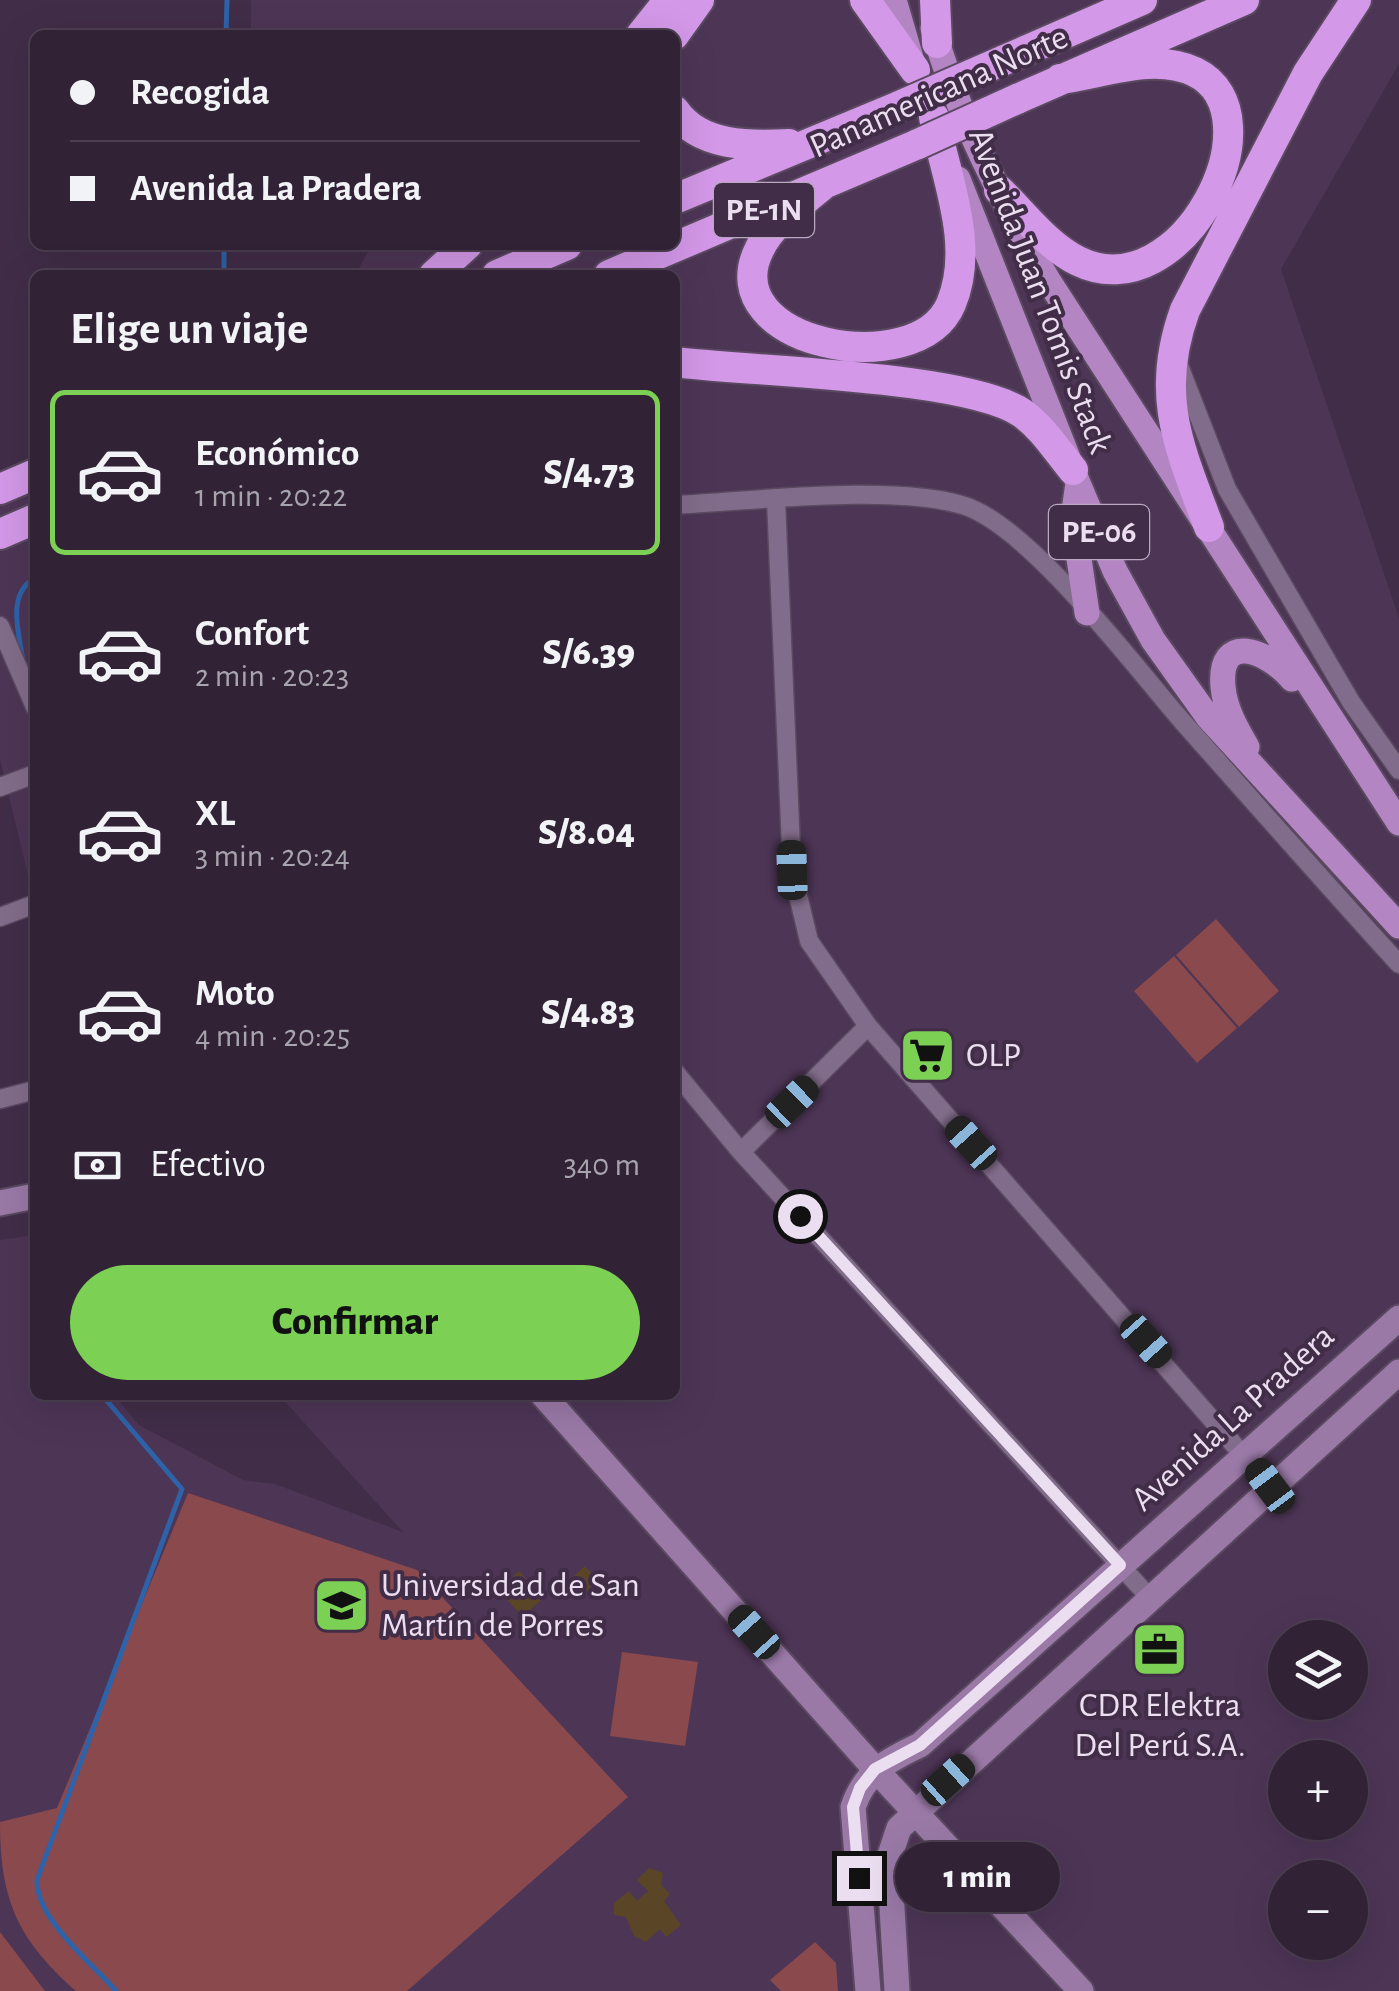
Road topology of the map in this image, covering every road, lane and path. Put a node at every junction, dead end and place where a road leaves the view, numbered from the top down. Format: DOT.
graph roads {
  1 [pos="669,0"];
  2 [pos="699,0"];
  3 [pos="864,0"];
  4 [pos="894,0"];
  5 [pos="925,0"];
  6 [pos="935,0"];
  7 [pos="1114,0"];
  8 [pos="1142,0"];
  9 [pos="1244,0"];
  10 [pos="1356,0"];
  11 [pos="1091,22"];
  12 [pos="645,30"];
  13 [pos="678,30"];
  14 [pos="937,44"];
  15 [pos="914,70"];
  16 [pos="1060,79"];
  17 [pos="680,115"];
  18 [pos="934,117"];
  19 [pos="807,143"];
  20 [pos="823,185"];
  21 [pos="999,190"];
  22 [pos="680,197"];
  23 [pos="680,245"];
  24 [pos="462,250"];
  25 [pos="555,250"];
  26 [pos="668,250"];
  27 [pos="440,270"];
  28 [pos="509,270"];
  29 [pos="621,270"];
  30 [pos="1171,348"];
  31 [pos="680,363"];
  32 [pos="1180,449"];
  33 [pos="1214,458"];
  34 [pos="30,476"];
  35 [pos="1075,477"];
  36 [pos="0,489"];
  37 [pos="776,500"];
  38 [pos="680,505"];
  39 [pos="30,521"];
  40 [pos="1248,526"];
  41 [pos="0,534"];
  42 [pos="1214,535"];
  43 [pos="1284,587"];
  44 [pos="1087,613"];
  45 [pos="1269,623"];
  46 [pos="0,626"];
  47 [pos="30,695"];
  48 [pos="1334,728"];
  49 [pos="1399,770"];
  50 [pos="30,776"];
  51 [pos="0,788"];
  52 [pos="1284,804"];
  53 [pos="1399,823"];
  54 [pos="30,906"];
  55 [pos="0,918"];
  56 [pos="1399,926"];
  57 [pos="1399,964"];
  58 [pos="868,1026"];
  59 [pos="680,1078"];
  60 [pos="30,1091"];
  61 [pos="0,1099"];
  62 [pos="740,1152"];
  63 [pos="30,1197"];
  64 [pos="0,1203"];
  65 [pos="1399,1318"];
  66 [pos="1399,1372"];
  67 [pos="547,1400"];
  68 [pos="1246,1454"];
  69 [pos="1270,1486"];
  70 [pos="1120,1565"];
  71 [pos="1150,1599"];
  72 [pos="984,1689"];
  73 [pos="1013,1721"];
  74 [pos="875,1769"];
  75 [pos="916,1810"];
  76 [pos="856,1840"];
  77 [pos="891,1843"];
  78 [pos="868,1991"];
  79 [pos="898,1991"];
  80 [pos="1080,1991"];
  1 -- 12 [label="highway"];
  2 -- 13 [label="highway"];
  3 -- 15 [label="highway"];
  4 -- 15 [label="main road, Avenida Juan Tomis Stack"];
  5 -- 14 [label="main road, Avenida Juan Tomis Stack"];
  6 -- 14 [label="highway"];
  7 -- 11 [label="highway"];
  8 -- 11 [label="highway, Panamericana Norte / PE-1N"];
  9 -- 16 [label="highway, Panamericana Norte / PE-1N"];
  10 -- 30 [label="highway"];
  11 -- 19 [label="highway, Panamericana Norte / PE-1N, bridge"];
  14 -- 21 [label="main road, Avenida Juan Tomis Stack / PE-06"];
  15 -- 18 [label="main road, Avenida Juan Tomis Stack / PE-06"];
  16 -- 20 [label="highway, Panamericana Norte / PE-1N, bridge"];
  16 -- 21 [label="highway"];
  17 -- 19 [label="highway"];
  18 -- 20 [label="highway"];
  18 -- 35 [label="main road, Avenida Juan Tomis Stack / PE-06"];
  19 -- 22 [label="highway, Panamericana Norte / PE-1N"];
  20 -- 23 [label="highway, Panamericana Norte / PE-1N"];
  21 -- 42 [label="main road, Avenida Juan Tomis Stack / PE-06"];
  24 -- 27 [label="highway"];
  25 -- 28 [label="highway"];
  26 -- 29 [label="highway, Panamericana Norte / PE-1N"];
  30 -- 32 [label="highway"];
  30 -- 33 [label="street"];
  31 -- 35 [label="highway"];
  32 -- 33 [label="street"];
  32 -- 42 [label="highway"];
  33 -- 40 [label="street"];
  34 -- 36 [label="highway"];
  35 -- 44 [label="main road"];
  35 -- 52 [label="main road, Avenida Juan Tomis Stack / PE-06"];
  37 -- 38 [label="street"];
  37 -- 44 [label="street"];
  37 -- 58 [label="street"];
  39 -- 41 [label="highway"];
  40 -- 42 [label="street"];
  40 -- 43 [label="street"];
  42 -- 45 [label="main road, Avenida Juan Tomis Stack / PE-06"];
  43 -- 45 [label="street"];
  43 -- 49 [label="street"];
  44 -- 57 [label="street"];
  45 -- 48 [label="main road, Avenida Juan Tomis Stack / PE-06"];
  46 -- 47 [label="street"];
  48 -- 52 [label="main road"];
  48 -- 53 [label="main road, Avenida Juan Tomis Stack / PE-06"];
  50 -- 51 [label="street"];
  52 -- 56 [label="main road, Avenida Juan Tomis Stack / PE-06"];
  54 -- 55 [label="street"];
  58 -- 62 [label="street"];
  58 -- 68 [label="street"];
  59 -- 62 [label="street"];
  60 -- 61 [label="street"];
  62 -- 70 [label="street"];
  63 -- 64 [label="street"];
  65 -- 68 [label="street, Avenida La Pradera"];
  66 -- 69 [label="street"];
  67 -- 74 [label="street"];
  68 -- 69 [label="street"];
  68 -- 70 [label="street, Avenida La Pradera"];
  69 -- 71 [label="street"];
  70 -- 71 [label="street"];
  70 -- 72 [label="street, Avenida La Pradera"];
  71 -- 73 [label="street"];
  72 -- 73 [label="street"];
  72 -- 74 [label="street, Avenida La Pradera"];
  73 -- 75 [label="street"];
  74 -- 75 [label="street"];
  74 -- 76 [label="street"];
  75 -- 77 [label="street"];
  75 -- 80 [label="street"];
  76 -- 77 [label="street"];
  76 -- 78 [label="street"];
  77 -- 79 [label="street"];
}
